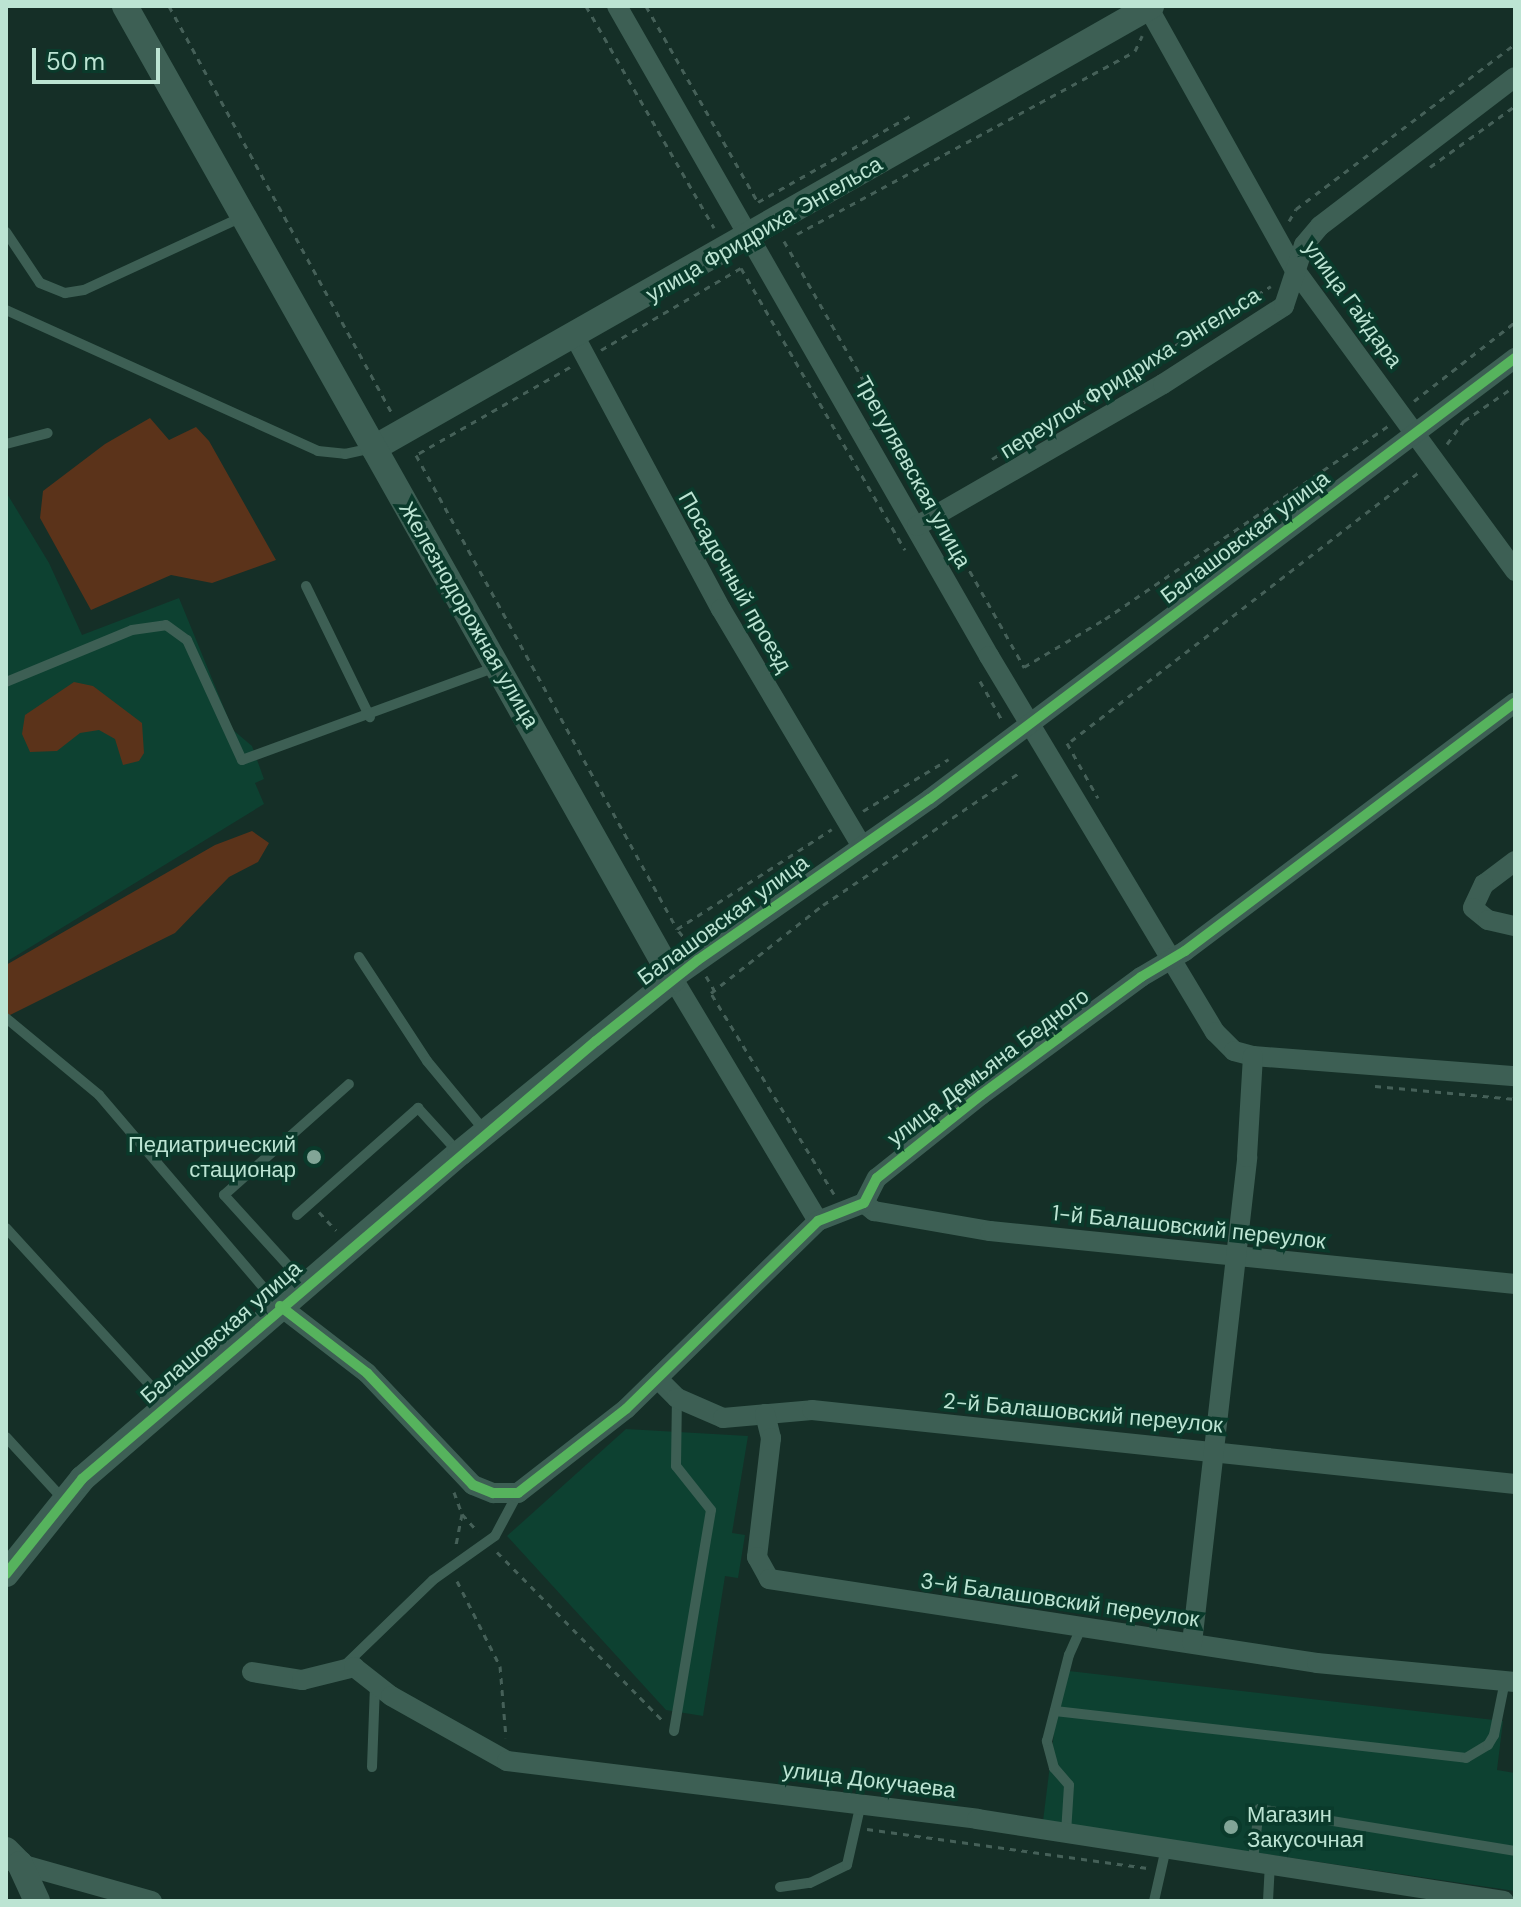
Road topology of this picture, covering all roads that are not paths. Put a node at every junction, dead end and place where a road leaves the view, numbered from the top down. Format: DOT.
graph roads {
  1 [pos="125,6"];
  2 [pos="617,6"];
  3 [pos="1152,13"];
  4 [pos="1515,77"];
  5 [pos="243,217"];
  6 [pos="6,232"];
  7 [pos="750,236"];
  8 [pos="1295,270"];
  9 [pos="6,310"];
  10 [pos="575,337"];
  11 [pos="1515,358"];
  12 [pos="48,433"];
  13 [pos="1418,434"];
  14 [pos="6,444"];
  15 [pos="374,448"];
  16 [pos="914,518"];
  17 [pos="1515,571"];
  18 [pos="306,586"];
  19 [pos="498,667"];
  20 [pos="6,682"];
  21 [pos="1515,702"];
  22 [pos="370,717"];
  23 [pos="1030,724"];
  24 [pos="862,846"];
  25 [pos="1515,861"];
  26 [pos="1515,926"];
  27 [pos="359,957"];
  28 [pos="1168,961"];
  29 [pos="669,971"];
  30 [pos="6,1018"];
  31 [pos="1253,1056"];
  32 [pos="1515,1076"];
  33 [pos="349,1084"];
  34 [pos="486,1133"];
  35 [pos="460,1153"];
  36 [pos="864,1203"];
  37 [pos="297,1215"];
  38 [pos="818,1221"];
  39 [pos="6,1228"];
  40 [pos="1235,1257"];
  41 [pos="1515,1284"];
  42 [pos="306,1285"];
  43 [pos="280,1306"];
  44 [pos="658,1379"];
  45 [pos="677,1398"];
  46 [pos="168,1405"];
  47 [pos="765,1414"];
  48 [pos="6,1437"];
  49 [pos="1216,1450"];
  50 [pos="1515,1484"];
  51 [pos="518,1493"];
  52 [pos="64,1500"];
  53 [pos="6,1574"];
  54 [pos="1081,1628"];
  55 [pos="1192,1643"];
  56 [pos="341,1668"];
  57 [pos="252,1672"];
  58 [pos="1510,1682"];
  59 [pos="375,1683"];
  60 [pos="1055,1711"];
  61 [pos="674,1731"];
  62 [pos="372,1767"];
  63 [pos="861,1803"];
  64 [pos="1066,1833"];
  65 [pos="1166,1848"];
  66 [pos="1515,1851"];
  67 [pos="13,1857"];
  68 [pos="1261,1861"];
  69 [pos="780,1887"];
  70 [pos="37,1901"];
  71 [pos="152,1901"];
  72 [pos="1154,1901"];
  73 [pos="1268,1901"];
  74 [pos="1504,1901"];
  1 -- 5 [label="street, Железнодорожная улица"];
  2 -- 7 [label="street, Трегуляевская улица"];
  3 -- 7 [label="street, улица Фридриха Энгельса"];
  3 -- 8 [label="street, улица Гайдара"];
  4 -- 8 [label="street, переулок Фридриха Энгельса"];
  5 -- 6 [label="lane"];
  5 -- 15 [label="street, Железнодорожная улица"];
  7 -- 10 [label="street, улица Фридриха Энгельса"];
  7 -- 16 [label="street, Трегуляевская улица"];
  8 -- 13 [label="street, улица Гайдара"];
  8 -- 16 [label="street, переулок Фридриха Энгельса"];
  9 -- 15 [label="lane"];
  10 -- 15 [label="street, улица Фридриха Энгельса"];
  10 -- 24 [label="street, Посадочный проезд"];
  11 -- 13 [label="street, Балашовская улица"];
  12 -- 14 [label="lane"];
  13 -- 17 [label="street, улица Гайдара"];
  13 -- 23 [label="street, Балашовская улица"];
  15 -- 19 [label="street, Железнодорожная улица"];
  16 -- 23 [label="street, Трегуляевская улица"];
  18 -- 22 [label="lane"];
  19 -- 22 [label="lane"];
  19 -- 29 [label="street, Железнодорожная улица"];
  20 -- 22 [label="lane"];
  21 -- 28 [label="street, улица Демьяна Бедного"];
  23 -- 24 [label="street, Балашовская улица"];
  23 -- 28 [label="street, Трегуляевская улица"];
  24 -- 29 [label="street, Балашовская улица"];
  25 -- 26 [label="street"];
  27 -- 34 [label="lane"];
  28 -- 31 [label="street, Трегуляевская улица"];
  28 -- 36 [label="street, улица Демьяна Бедного"];
  29 -- 34 [label="street, Балашовская улица"];
  29 -- 38 [label="street, Железнодорожная улица"];
  30 -- 43 [label="lane"];
  31 -- 32 [label="street"];
  31 -- 40 [label="street"];
  33 -- 42 [label="lane"];
  34 -- 35 [label="street, Балашовская улица"];
  35 -- 37 [label="lane"];
  35 -- 42 [label="street, Балашовская улица"];
  36 -- 38 [label="street"];
  36 -- 40 [label="street, 1-й Балашовский переулок"];
  38 -- 44 [label="street"];
  39 -- 46 [label="lane"];
  40 -- 41 [label="street, 1-й Балашовский переулок"];
  40 -- 49 [label="street"];
  42 -- 43 [label="street, Балашовская улица"];
  43 -- 46 [label="street, Балашовская улица"];
  43 -- 51 [label="street"];
  44 -- 45 [label="street, 2-й Балашовский переулок"];
  44 -- 51 [label="street"];
  45 -- 47 [label="street, 2-й Балашовский переулок"];
  45 -- 61 [label="lane"];
  46 -- 52 [label="street, Балашовская улица"];
  47 -- 49 [label="street, 2-й Балашовский переулок"];
  47 -- 54 [label="street, 3-й Балашовский переулок"];
  48 -- 52 [label="lane"];
  49 -- 50 [label="street, 2-й Балашовский переулок"];
  49 -- 55 [label="street"];
  51 -- 56 [label="lane"];
  52 -- 53 [label="street, Балашовская улица"];
  54 -- 55 [label="street, 3-й Балашовский переулок"];
  54 -- 60 [label="lane"];
  55 -- 58 [label="street, 3-й Балашовский переулок"];
  56 -- 57 [label="street"];
  56 -- 59 [label="street, улица Докучаева"];
  58 -- 60 [label="lane"];
  59 -- 62 [label="lane"];
  59 -- 63 [label="street, улица Докучаева"];
  60 -- 64 [label="lane"];
  63 -- 64 [label="street, улица Докучаева"];
  63 -- 69 [label="lane"];
  64 -- 65 [label="street, улица Докучаева"];
  65 -- 68 [label="street, улица Докучаева"];
  65 -- 72 [label="lane"];
  66 -- 68 [label="lane"];
  67 -- 70 [label="street"];
  67 -- 71 [label="street"];
  68 -- 73 [label="lane"];
  68 -- 74 [label="street, улица Докучаева"];
}
